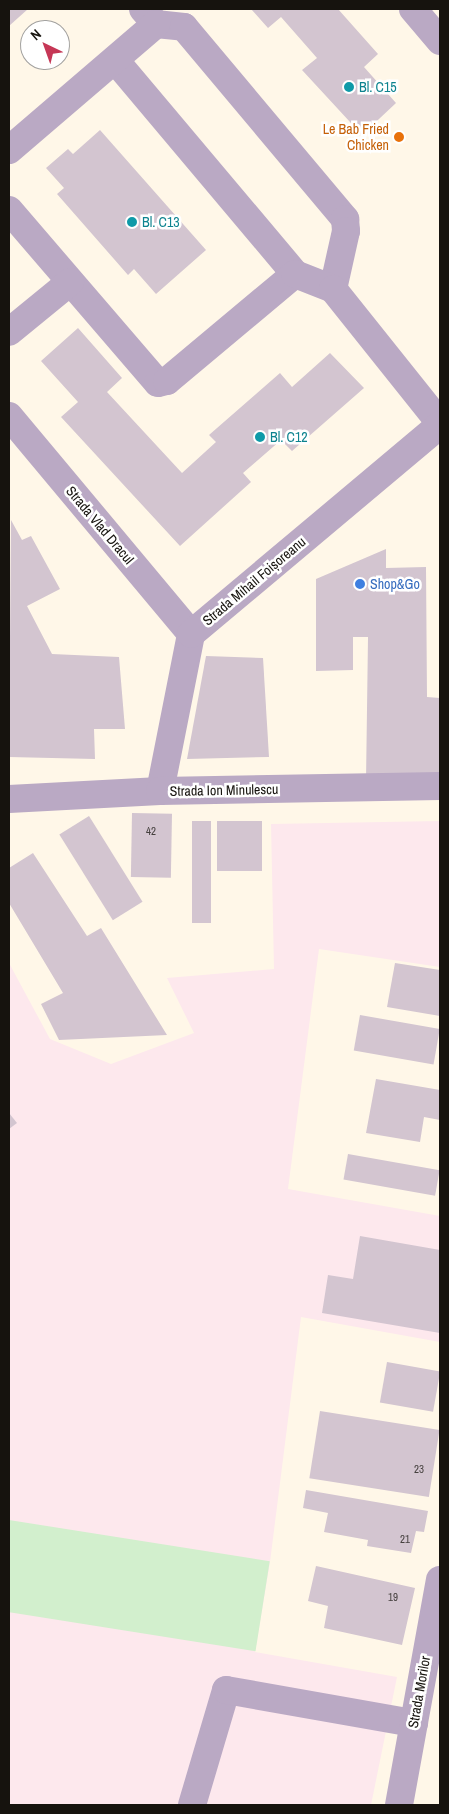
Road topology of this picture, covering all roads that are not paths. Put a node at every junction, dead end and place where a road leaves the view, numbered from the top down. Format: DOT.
graph roads {
  1 [pos="413,9"];
  2 [pos="150,16"];
  3 [pos="440,41"];
  4 [pos="115,60"];
  5 [pos="9,150"];
  6 [pos="9,210"];
  7 [pos="295,274"];
  8 [pos="70,282"];
  9 [pos="333,289"];
  10 [pos="9,332"];
  11 [pos="9,416"];
  12 [pos="440,424"];
  13 [pos="191,634"];
  14 [pos="440,786"];
  15 [pos="160,791"];
  16 [pos="9,799"];
  17 [pos="440,1580"];
  18 [pos="414,1723"];
  19 [pos="192,1805"];
  20 [pos="399,1805"];
  1 -- 3 [label="street"];
  2 -- 4 [label="street"];
  2 -- 9 [label="street"];
  4 -- 5 [label="street"];
  4 -- 7 [label="street"];
  6 -- 8 [label="street"];
  7 -- 8 [label="street"];
  7 -- 9 [label="street"];
  8 -- 10 [label="street"];
  9 -- 12 [label="street"];
  11 -- 13 [label="street, Strada Vlad Dracul"];
  12 -- 13 [label="street, Strada Mihail Foișoreanu"];
  13 -- 15 [label="street, Strada Mihail Foișoreanu"];
  14 -- 15 [label="street, Strada Ion Minulescu"];
  15 -- 16 [label="street, Strada Ion Minulescu"];
  17 -- 18 [label="street, Strada Morilor"];
  18 -- 19 [label="street"];
  18 -- 20 [label="street, Strada Morilor"];
}
